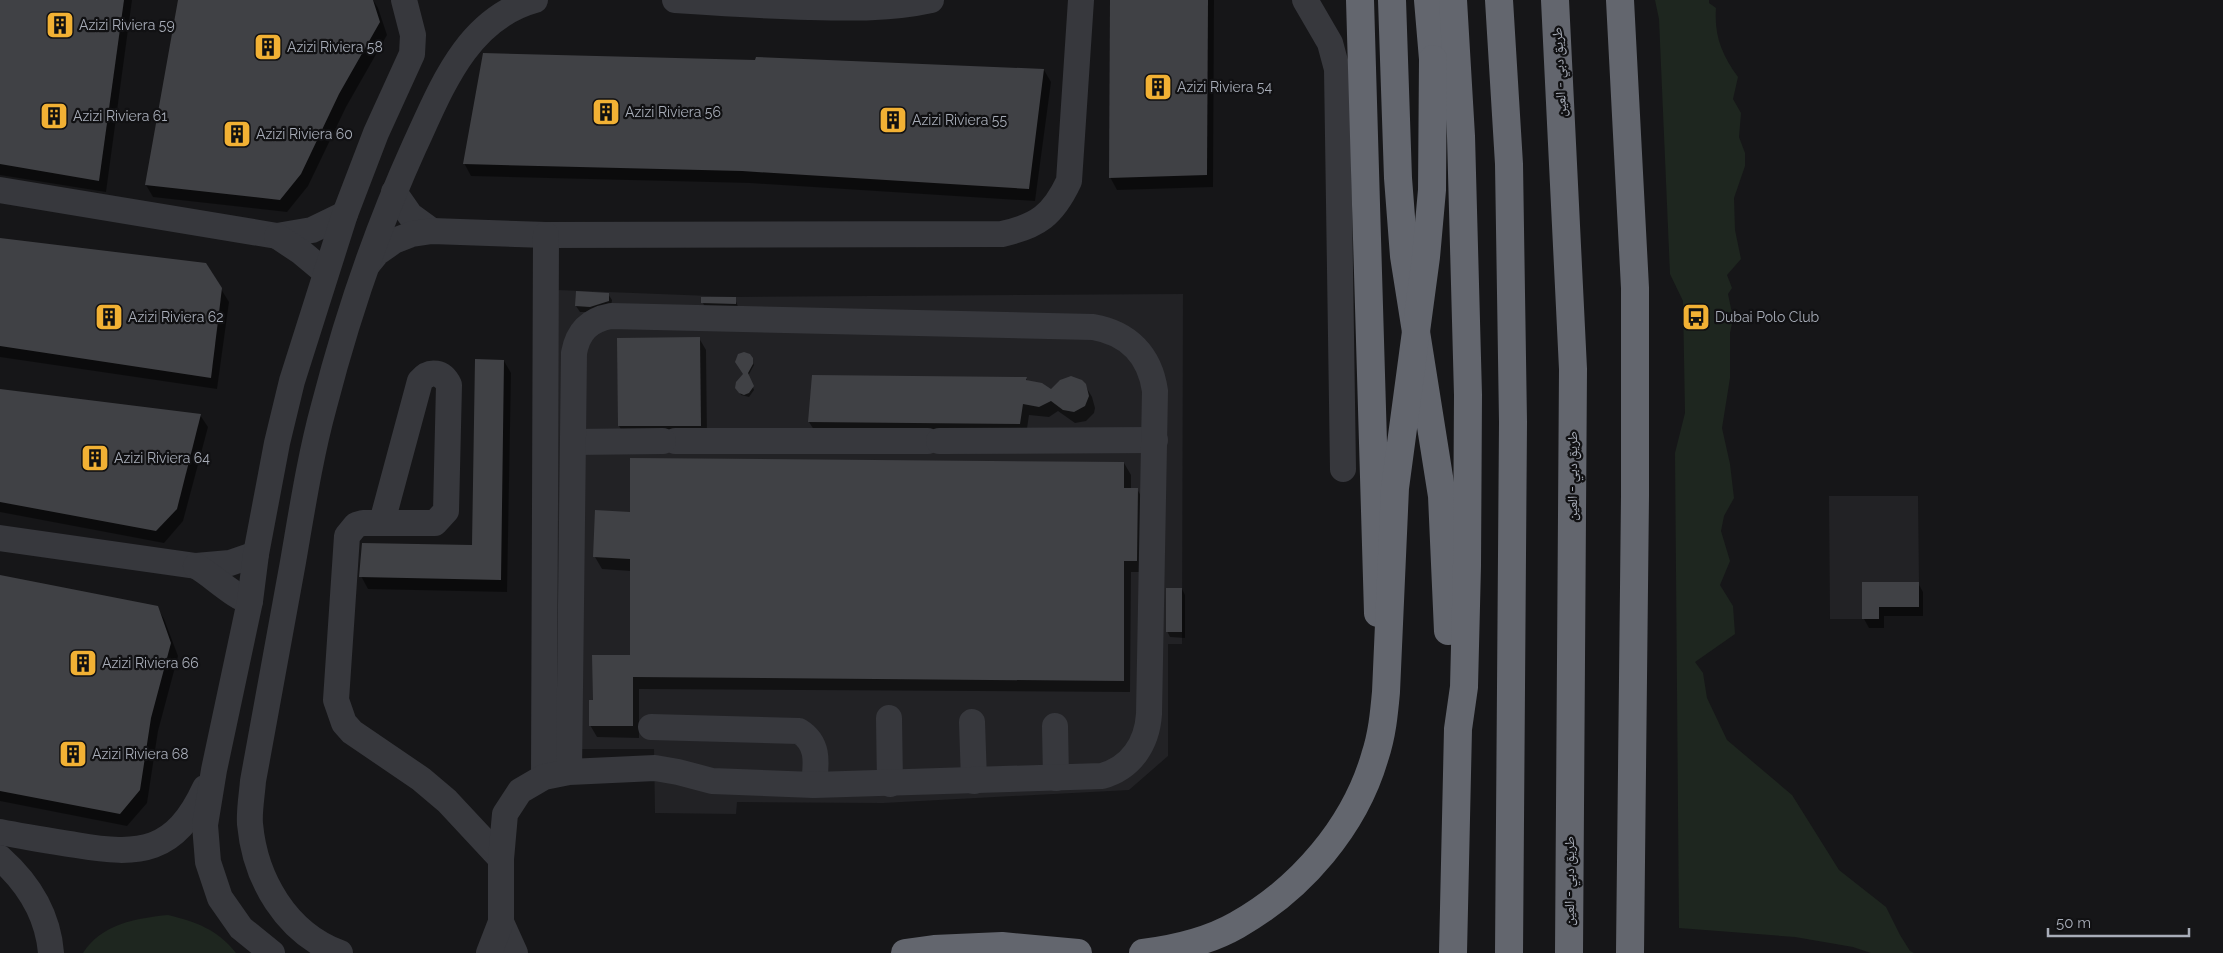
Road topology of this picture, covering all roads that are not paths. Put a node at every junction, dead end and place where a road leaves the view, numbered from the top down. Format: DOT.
graph roads {
  1 [pos="404,0"];
  2 [pos="535,0"];
  3 [pos="675,0"];
  4 [pos="931,0"];
  5 [pos="1305,0"];
  6 [pos="1360,0"];
  7 [pos="1392,0"];
  8 [pos="1428,0"];
  9 [pos="1453,0"];
  10 [pos="1499,0"];
  11 [pos="1555,0"];
  12 [pos="1620,0"];
  13 [pos="1078,6"];
  14 [pos="0,190"];
  15 [pos="394,192"];
  16 [pos="345,214"];
  17 [pos="432,231"];
  18 [pos="546,235"];
  19 [pos="277,236"];
  20 [pos="364,268"];
  21 [pos="325,272"];
  22 [pos="1155,440"];
  23 [pos="573,442"];
  24 [pos="1343,470"];
  25 [pos="382,522"];
  26 [pos="0,538"];
  27 [pos="256,554"];
  28 [pos="196,566"];
  29 [pos="250,602"];
  30 [pos="1385,667"];
  31 [pos="889,718"];
  32 [pos="972,722"];
  33 [pos="1056,726"];
  34 [pos="651,727"];
  35 [pos="1458,729"];
  36 [pos="214,770"];
  37 [pos="556,774"];
  38 [pos="1056,778"];
  39 [pos="974,781"];
  40 [pos="890,784"];
  41 [pos="814,785"];
  42 [pos="0,832"];
  43 [pos="0,858"];
  44 [pos="501,859"];
  45 [pos="501,922"];
  46 [pos="1058,952"];
  47 [pos="51,953"];
  48 [pos="272,953"];
  49 [pos="340,953"];
  50 [pos="489,953"];
  51 [pos="515,953"];
  52 [pos="905,953"];
  53 [pos="1054,953"];
  54 [pos="1078,953"];
  55 [pos="1143,953"];
  56 [pos="1453,953"];
  57 [pos="1509,953"];
  58 [pos="1569,953"];
  59 [pos="1630,953"];
  1 -- 16 [label="street"];
  2 -- 15 [label="street"];
  3 -- 4 [label="street"];
  5 -- 24 [label="street"];
  6 -- 30 [label="highway"];
  7 -- 35 [label="highway"];
  8 -- 30 [label="highway, bridge"];
  9 -- 35 [label="highway"];
  10 -- 57 [label="highway"];
  11 -- 58 [label="highway, طريق دبي - العين"];
  12 -- 59 [label="highway"];
  13 -- 18 [label="street"];
  14 -- 19 [label="street"];
  15 -- 17 [label="street"];
  15 -- 20 [label="street"];
  16 -- 19 [label="street"];
  16 -- 21 [label="street"];
  17 -- 18 [label="street"];
  17 -- 20 [label="street"];
  18 -- 37 [label="street"];
  19 -- 21 [label="street"];
  20 -- 49 [label="street"];
  21 -- 27 [label="street"];
  22 -- 23 [label="street"];
  22 -- 23 [label="street"];
  22 -- 38 [label="street"];
  23 -- 37 [label="street"];
  25 -- 25 [label="street"];
  25 -- 44 [label="street"];
  26 -- 28 [label="street"];
  27 -- 28 [label="street"];
  27 -- 29 [label="street"];
  28 -- 29 [label="street"];
  29 -- 36 [label="street"];
  30 -- 55 [label="highway, bridge"];
  31 -- 40 [label="street"];
  32 -- 39 [label="street"];
  33 -- 38 [label="street"];
  34 -- 41 [label="street"];
  35 -- 56 [label="highway"];
  36 -- 42 [label="street"];
  36 -- 48 [label="street"];
  37 -- 41 [label="street"];
  37 -- 44 [label="street"];
  38 -- 39 [label="street"];
  39 -- 40 [label="street"];
  40 -- 41 [label="street"];
  43 -- 47 [label="street"];
  44 -- 45 [label="street"];
  45 -- 50 [label="street"];
  45 -- 51 [label="street"];
  46 -- 52 [label="highway"];
  46 -- 53 [label="highway"];
  46 -- 54 [label="highway"];
}
